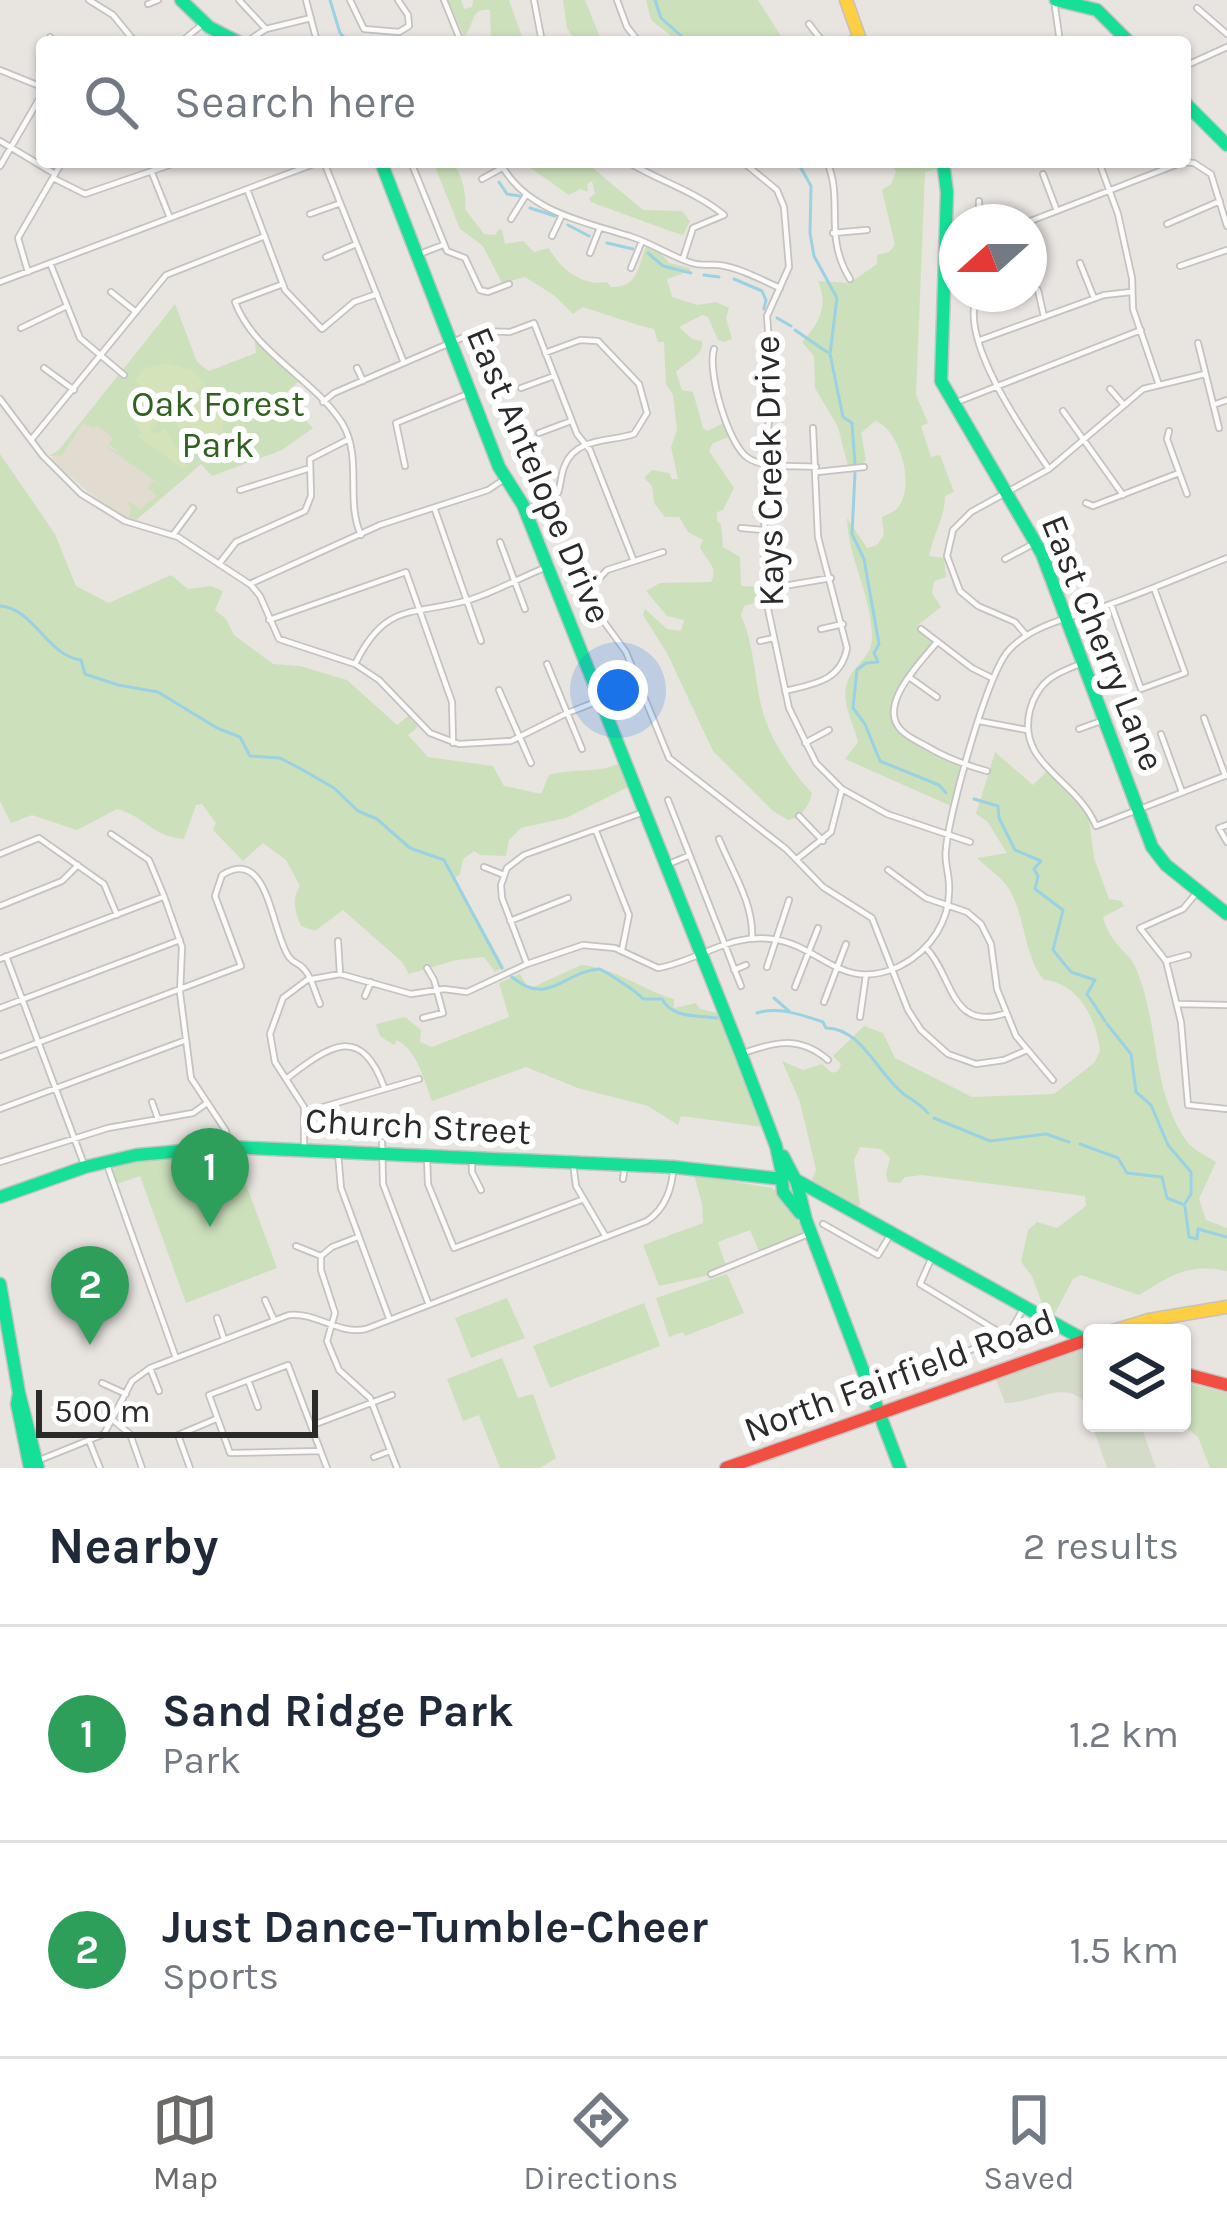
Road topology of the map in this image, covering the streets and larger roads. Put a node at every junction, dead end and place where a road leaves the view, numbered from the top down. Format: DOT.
graph roads {
  1 [pos="89,0"];
  2 [pos="158,0"];
  3 [pos="181,0"];
  4 [pos="239,0"];
  5 [pos="306,0"];
  6 [pos="350,0"];
  7 [pos="398,0"];
  8 [pos="444,0"];
  9 [pos="534,0"];
  10 [pos="617,0"];
  11 [pos="846,0"];
  12 [pos="1055,0"];
  13 [pos="148,4"];
  14 [pos="1099,5"];
  15 [pos="1197,8"];
  16 [pos="311,19"];
  17 [pos="204,23"];
  18 [pos="809,24"];
  19 [pos="266,29"];
  20 [pos="1227,34"];
  21 [pos="130,36"];
  22 [pos="188,36"];
  23 [pos="221,36"];
  24 [pos="255,36"];
  25 [pos="315,36"];
  26 [pos="459,36"];
  27 [pos="541,36"];
  28 [pos="635,36"];
  29 [pos="818,36"];
  30 [pos="859,36"];
  31 [pos="1059,36"];
  32 [pos="1124,36"];
  33 [pos="1227,47"];
  34 [pos="1191,63"];
  35 [pos="0,70"];
  36 [pos="36,88"];
  37 [pos="36,102"];
  38 [pos="1191,109"];
  39 [pos="0,141"];
  40 [pos="1227,145"];
  41 [pos="11,147"];
  42 [pos="36,164"];
  43 [pos="1191,164"];
  44 [pos="0,166"];
  45 [pos="42,168"];
  46 [pos="59,168"];
  47 [pos="162,168"];
  48 [pos="305,168"];
  49 [pos="324,168"];
  50 [pos="383,168"];
  51 [pos="413,168"];
  52 [pos="497,168"];
  53 [pos="504,168"];
  54 [pos="638,168"];
  55 [pos="750,168"];
  56 [pos="829,168"];
  57 [pos="945,168"];
  58 [pos="1101,168"];
  59 [pos="1156,168"];
  60 [pos="1166,168"];
  61 [pos="154,171"];
  62 [pos="1157,171"];
  63 [pos="1043,174"];
  64 [pos="54,176"];
  65 [pos="482,179"];
  66 [pos="247,189"];
  67 [pos="1110,190"];
  68 [pos="526,195"];
  69 [pos="1220,201"];
  70 [pos="340,203"];
  71 [pos="948,204"];
  72 [pos="1057,211"];
  73 [pos="310,214"];
  74 [pos="562,214"];
  75 [pos="1047,215"];
  76 [pos="170,218"];
  77 [pos="511,219"];
  78 [pos="1168,224"];
  79 [pos="1227,226"];
  80 [pos="598,230"];
  81 [pos="867,230"];
  82 [pos="833,233"];
  83 [pos="265,236"];
  84 [pos="552,236"];
  85 [pos="642,241"];
  86 [pos="356,244"];
  87 [pos="443,245"];
  88 [pos="1227,250"];
  89 [pos="590,253"];
  90 [pos="416,255"];
  91 [pos="326,257"];
  92 [pos="683,259"];
  93 [pos="50,263"];
  94 [pos="1081,263"];
  95 [pos="1180,266"];
  96 [pos="631,268"];
  97 [pos="28,272"];
  98 [pos="850,279"];
  99 [pos="0,282"];
  100 [pos="283,284"];
  101 [pos="509,284"];
  102 [pos="780,288"];
  103 [pos="111,292"];
  104 [pos="1131,292"];
  105 [pos="377,293"];
  106 [pos="1094,298"];
  107 [pos="67,306"];
  108 [pos="136,312"];
  109 [pos="945,312"];
  110 [pos="971,312"];
  111 [pos="1042,312"];
  112 [pos="1044,317"];
  113 [pos="21,328"];
  114 [pos="1141,330"];
  115 [pos="980,340"];
  116 [pos="451,343"];
  117 [pos="1198,343"];
  118 [pos="714,349"];
  119 [pos="545,353"];
  120 [pos="100,357"];
  121 [pos="404,363"];
  122 [pos="44,368"];
  123 [pos="357,368"];
  124 [pos="1205,374"];
  125 [pos="124,375"];
  126 [pos="554,376"];
  127 [pos="363,381"];
  128 [pos="1159,385"];
  129 [pos="997,386"];
  130 [pos="520,388"];
  131 [pos="1110,389"];
  132 [pos="74,390"];
  133 [pos="470,394"];
  134 [pos="0,399"];
  135 [pos="1227,400"];
  136 [pos="323,402"];
  137 [pos="952,404"];
  138 [pos="1124,404"];
  139 [pos="1214,405"];
  140 [pos="1063,411"];
  141 [pos="572,421"];
  142 [pos="813,428"];
  143 [pos="1219,428"];
  144 [pos="1168,430"];
  145 [pos="539,433"];
  146 [pos="349,439"];
  147 [pos="1082,439"];
  148 [pos="32,440"];
  149 [pos="584,446"];
  150 [pos="765,463"];
  151 [pos="405,466"];
  152 [pos="864,467"];
  153 [pos="1049,469"];
  154 [pos="816,470"];
  155 [pos="308,471"];
  156 [pos="1179,473"];
  157 [pos="506,478"];
  158 [pos="240,490"];
  159 [pos="1006,494"];
  160 [pos="1123,494"];
  161 [pos="1187,494"];
  162 [pos="1086,503"];
  163 [pos="193,508"];
  164 [pos="435,509"];
  165 [pos="525,510"];
  166 [pos="741,528"];
  167 [pos="763,530"];
  168 [pos="172,535"];
  169 [pos="361,535"];
  170 [pos="500,542"];
  171 [pos="1035,543"];
  172 [pos="663,552"];
  173 [pos="1227,558"];
  174 [pos="633,559"];
  175 [pos="1005,560"];
  176 [pos="219,564"];
  177 [pos="547,567"];
  178 [pos="831,578"];
  179 [pos="513,580"];
  180 [pos="251,585"];
  181 [pos="1154,587"];
  182 [pos="764,590"];
  183 [pos="467,600"];
  184 [pos="1111,604"];
  185 [pos="418,608"];
  186 [pos="525,609"];
  187 [pos="269,620"];
  188 [pos="1067,620"];
  189 [pos="842,624"];
  190 [pos="922,628"];
  191 [pos="821,629"];
  192 [pos="1026,635"];
  193 [pos="773,638"];
  194 [pos="481,641"];
  195 [pos="760,641"];
  196 [pos="937,642"];
  197 [pos="1083,663"];
  198 [pos="355,664"];
  199 [pos="547,664"];
  200 [pos="909,677"];
  201 [pos="992,678"];
  202 [pos="638,685"];
  203 [pos="499,690"];
  204 [pos="785,691"];
  205 [pos="937,697"];
  206 [pos="600,700"];
  207 [pos="568,713"];
  208 [pos="1204,718"];
  209 [pos="1104,720"];
  210 [pos="979,721"];
  211 [pos="1079,729"];
  212 [pos="829,730"];
  213 [pos="1027,730"];
  214 [pos="1161,734"];
  215 [pos="520,738"];
  216 [pos="453,743"];
  217 [pos="805,743"];
  218 [pos="582,749"];
  219 [pos="531,763"];
  220 [pos="967,765"];
  221 [pos="987,771"];
  222 [pos="1226,775"];
  223 [pos="842,789"];
  224 [pos="1182,792"];
  225 [pos="668,800"];
  226 [pos="1138,810"];
  227 [pos="682,811"];
  228 [pos="644,812"];
  229 [pos="673,814"];
  230 [pos="799,816"];
  231 [pos="1223,826"];
  232 [pos="595,829"];
  233 [pos="111,834"];
  234 [pos="948,835"];
  235 [pos="719,839"];
  236 [pos="823,841"];
  237 [pos="970,842"];
  238 [pos="1227,842"];
  239 [pos="735,851"];
  240 [pos="0,854"];
  241 [pos="725,854"];
  242 [pos="689,856"];
  243 [pos="797,859"];
  244 [pos="78,865"];
  245 [pos="666,865"];
  246 [pos="484,866"];
  247 [pos="888,870"];
  248 [pos="504,875"];
  249 [pos="1198,890"];
  250 [pos="164,896"];
  251 [pos="568,898"];
  252 [pos="789,900"];
  253 [pos="948,905"];
  254 [pos="0,906"];
  255 [pos="1227,914"];
  256 [pos="117,915"];
  257 [pos="510,921"];
  258 [pos="818,928"];
  259 [pos="752,938"];
  260 [pos="777,939"];
  261 [pos="180,940"];
  262 [pos="338,941"];
  263 [pos="724,943"];
  264 [pos="846,944"];
  265 [pos="926,948"];
  266 [pos="622,950"];
  267 [pos="700,953"];
  268 [pos="808,954"];
  269 [pos="1187,956"];
  270 [pos="3,957"];
  271 [pos="1166,961"];
  272 [pos="527,964"];
  273 [pos="746,965"];
  274 [pos="767,967"];
  275 [pos="427,968"];
  276 [pos="893,968"];
  277 [pos="734,970"];
  278 [pos="837,970"];
  279 [pos="340,974"];
  280 [pos="866,974"];
  281 [pos="310,979"];
  282 [pos="371,982"];
  283 [pos="741,986"];
  284 [pos="795,987"];
  285 [pos="180,989"];
  286 [pos="437,990"];
  287 [pos="365,996"];
  288 [pos="22,1000"];
  289 [pos="824,1002"];
  290 [pos="320,1004"];
  291 [pos="1177,1005"];
  292 [pos="1227,1005"];
  293 [pos="0,1008"];
  294 [pos="1006,1013"];
  295 [pos="860,1017"];
  296 [pos="423,1018"];
  297 [pos="186,1040"];
  298 [pos="39,1043"];
  299 [pos="1028,1050"];
  300 [pos="741,1054"];
  301 [pos="0,1057"];
  302 [pos="828,1060"];
  303 [pos="286,1079"];
  304 [pos="419,1079"];
  305 [pos="1053,1080"];
  306 [pos="384,1087"];
  307 [pos="56,1088"];
  308 [pos="152,1102"];
  309 [pos="208,1103"];
  310 [pos="1227,1108"];
  311 [pos="0,1109"];
  312 [pos="306,1112"];
  313 [pos="158,1119"];
  314 [pos="75,1137"];
  315 [pos="776,1146"];
  316 [pos="229,1147"];
  317 [pos="381,1148"];
  318 [pos="303,1150"];
  319 [pos="338,1153"];
  320 [pos="427,1157"];
  321 [pos="472,1159"];
  322 [pos="0,1162"];
  323 [pos="106,1162"];
  324 [pos="573,1163"];
  325 [pos="86,1167"];
  326 [pos="673,1167"];
  327 [pos="788,1184"];
  328 [pos="481,1190"];
  329 [pos="0,1197"];
  330 [pos="584,1199"];
  331 [pos="813,1226"];
  332 [pos="892,1232"];
  333 [pos="359,1237"];
  334 [pos="606,1237"];
  335 [pos="296,1246"];
  336 [pos="321,1256"];
  337 [pos="933,1256"];
  338 [pos="711,1274"];
  339 [pos="0,1284"];
  340 [pos="266,1300"];
  341 [pos="429,1305"];
  342 [pos="1227,1306"];
  343 [pos="1023,1309"];
  344 [pos="3,1318"];
  345 [pos="217,1318"];
  346 [pos="274,1320"];
  347 [pos="390,1320"];
  348 [pos="1135,1324"];
  349 [pos="330,1325"];
  350 [pos="999,1332"];
  351 [pos="224,1340"];
  352 [pos="1083,1340"];
  353 [pos="1083,1345"];
  354 [pos="176,1358"];
  355 [pos="945,1361"];
  356 [pos="150,1368"];
  357 [pos="1191,1375"];
  358 [pos="248,1380"];
  359 [pos="102,1382"];
  360 [pos="1227,1385"];
  361 [pos="159,1390"];
  362 [pos="126,1394"];
  363 [pos="392,1395"];
  364 [pos="372,1402"];
  365 [pos="258,1407"];
  366 [pos="880,1414"];
  367 [pos="216,1419"];
  368 [pos="114,1420"];
  369 [pos="311,1425"];
  370 [pos="90,1442"];
  371 [pos="320,1450"];
  372 [pos="391,1450"];
  373 [pos="374,1457"];
  374 [pos="32,1467"];
  375 [pos="100,1468"];
  376 [pos="142,1468"];
  377 [pos="190,1468"];
  378 [pos="327,1468"];
  379 [pos="397,1468"];
  380 [pos="726,1468"];
  381 [pos="900,1468"];
  1 -- 21 [label="street"];
  2 -- 13 [label="street"];
  3 -- 17 [label="street"];
  4 -- 19 [label="street"];
  5 -- 16 [label="street"];
  6 -- 7 [label="street"];
  8 -- 26 [label="street"];
  9 -- 27 [label="street"];
  10 -- 28 [label="street"];
  11 -- 30 [label="street"];
  12 -- 14 [label="street"];
  12 -- 31 [label="street"];
  14 -- 32 [label="street"];
  15 -- 20 [label="street"];
  16 -- 19 [label="street"];
  16 -- 25 [label="street"];
  17 -- 22 [label="street"];
  17 -- 23 [label="street"];
  18 -- 29 [label="street"];
  19 -- 24 [label="street"];
  33 -- 34 [label="street"];
  35 -- 36 [label="street"];
  37 -- 41 [label="street"];
  38 -- 40 [label="street"];
  39 -- 41 [label="street"];
  41 -- 42 [label="street"];
  41 -- 44 [label="street"];
  43 -- 69 [label="street"];
  45 -- 64 [label="street"];
  46 -- 64 [label="street"];
  47 -- 61 [label="street"];
  48 -- 66 [label="street"];
  49 -- 70 [label="street"];
  50 -- 90 [label="street, East Antelope Drive"];
  51 -- 87 [label="street"];
  52 -- 65 [label="street"];
  53 -- 68 [label="street"];
  54 -- 92 [label="street"];
  55 -- 102 [label="street, Kays Creek Drive"];
  56 -- 82 [label="street"];
  57 -- 71 [label="street, East Cherry Lane"];
  58 -- 67 [label="street"];
  59 -- 62 [label="street"];
  60 -- 62 [label="street"];
  61 -- 64 [label="street"];
  61 -- 76 [label="street"];
  62 -- 67 [label="street"];
  63 -- 72 [label="street"];
  64 -- 97 [label="street"];
  66 -- 76 [label="street"];
  66 -- 83 [label="street"];
  67 -- 72 [label="street"];
  67 -- 104 [label="street"];
  68 -- 74 [label="street"];
  68 -- 77 [label="street"];
  69 -- 78 [label="street"];
  69 -- 79 [label="street"];
  70 -- 73 [label="street"];
  70 -- 86 [label="street"];
  72 -- 75 [label="street"];
  74 -- 80 [label="street"];
  74 -- 84 [label="street"];
  76 -- 93 [label="street"];
  80 -- 85 [label="street"];
  80 -- 89 [label="street"];
  81 -- 82 [label="street"];
  82 -- 98 [label="street"];
  83 -- 100 [label="street"];
  83 -- 108 [label="street"];
  85 -- 92 [label="street"];
  85 -- 96 [label="street"];
  86 -- 91 [label="street"];
  86 -- 105 [label="street"];
  87 -- 90 [label="street"];
  87 -- 101 [label="street"];
  88 -- 95 [label="street"];
  90 -- 116 [label="street, East Antelope Drive"];
  92 -- 102 [label="street"];
  93 -- 97 [label="street"];
  93 -- 107 [label="street"];
  94 -- 106 [label="street"];
  97 -- 99 [label="street"];
  100 -- 105 [label="street"];
  100 -- 136 [label="street"];
  102 -- 150 [label="street, Kays Creek Drive"];
  103 -- 108 [label="street"];
  104 -- 106 [label="street"];
  104 -- 114 [label="street"];
  105 -- 121 [label="street"];
  106 -- 112 [label="street"];
  107 -- 113 [label="street"];
  107 -- 120 [label="street"];
  108 -- 120 [label="street"];
  109 -- 137 [label="street, East Cherry Lane"];
  110 -- 115 [label="street"];
  111 -- 112 [label="street"];
  112 -- 115 [label="street"];
  114 -- 128 [label="street"];
  114 -- 129 [label="street"];
  115 -- 129 [label="street"];
  116 -- 119 [label="street"];
  116 -- 121 [label="street"];
  116 -- 133 [label="street, East Antelope Drive"];
  117 -- 124 [label="street"];
  118 -- 150 [label="street"];
  119 -- 126 [label="street"];
  119 -- 149 [label="street"];
  120 -- 125 [label="street"];
  120 -- 132 [label="street"];
  121 -- 127 [label="street"];
  122 -- 132 [label="street"];
  123 -- 127 [label="street"];
  124 -- 128 [label="street"];
  124 -- 139 [label="street"];
  126 -- 130 [label="street"];
  126 -- 141 [label="street"];
  127 -- 136 [label="street"];
  128 -- 138 [label="street"];
  129 -- 137 [label="street"];
  129 -- 153 [label="street"];
  131 -- 138 [label="street"];
  132 -- 148 [label="street"];
  133 -- 151 [label="street"];
  133 -- 157 [label="street, East Antelope Drive"];
  134 -- 148 [label="street"];
  135 -- 139 [label="street"];
  136 -- 146 [label="street"];
  137 -- 159 [label="street, East Cherry Lane"];
  138 -- 147 [label="street"];
  139 -- 143 [label="street"];
  140 -- 147 [label="street"];
  141 -- 145 [label="street"];
  141 -- 149 [label="street"];
  142 -- 154 [label="street"];
  144 -- 156 [label="street"];
  146 -- 155 [label="street"];
  146 -- 169 [label="street"];
  147 -- 153 [label="street"];
  147 -- 160 [label="street"];
  148 -- 168 [label="street"];
  149 -- 165 [label="street"];
  149 -- 174 [label="street"];
  150 -- 154 [label="street"];
  150 -- 167 [label="street, Kays Creek Drive"];
  152 -- 154 [label="street"];
  153 -- 159 [label="street"];
  154 -- 178 [label="street"];
  155 -- 158 [label="street"];
  155 -- 176 [label="street"];
  156 -- 160 [label="street"];
  156 -- 161 [label="street"];
  157 -- 164 [label="street"];
  157 -- 165 [label="street, East Antelope Drive"];
  159 -- 171 [label="street, East Cherry Lane"];
  159 -- 192 [label="street"];
  160 -- 162 [label="street"];
  163 -- 168 [label="street"];
  164 -- 169 [label="street"];
  164 -- 183 [label="street"];
  165 -- 177 [label="street, East Antelope Drive"];
  166 -- 167 [label="street"];
  167 -- 182 [label="street, Kays Creek Drive"];
  168 -- 176 [label="street"];
  169 -- 180 [label="street"];
  170 -- 179 [label="street"];
  171 -- 175 [label="street"];
  171 -- 188 [label="street, East Cherry Lane"];
  172 -- 174 [label="street"];
  173 -- 181 [label="street"];
  174 -- 202 [label="street"];
  176 -- 180 [label="street"];
  177 -- 179 [label="street"];
  177 -- 206 [label="street, East Antelope Drive"];
  178 -- 182 [label="street"];
  178 -- 189 [label="street"];
  179 -- 183 [label="street"];
  179 -- 186 [label="street"];
  180 -- 187 [label="street"];
  181 -- 184 [label="street"];
  181 -- 184 [label="street"];
  182 -- 193 [label="street, Kays Creek Drive"];
  183 -- 185 [label="street"];
  183 -- 194 [label="street"];
  184 -- 188 [label="street"];
  185 -- 187 [label="street"];
  185 -- 198 [label="street"];
  185 -- 216 [label="street"];
  187 -- 198 [label="street"];
  188 -- 192 [label="street"];
  188 -- 197 [label="street, East Cherry Lane"];
  189 -- 191 [label="street"];
  189 -- 204 [label="street"];
  190 -- 196 [label="street"];
  192 -- 201 [label="street"];
  193 -- 195 [label="street"];
  193 -- 204 [label="street, Kays Creek Drive"];
  196 -- 200 [label="street"];
  196 -- 201 [label="street"];
  197 -- 209 [label="street, East Cherry Lane"];
  197 -- 213 [label="street"];
  198 -- 216 [label="street"];
  199 -- 207 [label="street"];
  200 -- 205 [label="street"];
  200 -- 220 [label="street"];
  201 -- 210 [label="street"];
  202 -- 206 [label="street"];
  202 -- 243 [label="street"];
  203 -- 215 [label="street"];
  204 -- 217 [label="street, Kays Creek Drive"];
  206 -- 207 [label="street"];
  206 -- 228 [label="street, East Antelope Drive"];
  207 -- 215 [label="street"];
  207 -- 218 [label="street"];
  208 -- 222 [label="street"];
  209 -- 211 [label="street"];
  209 -- 226 [label="street, East Cherry Lane"];
  210 -- 213 [label="street"];
  210 -- 220 [label="street"];
  212 -- 217 [label="street"];
  213 -- 226 [label="street"];
  214 -- 224 [label="street"];
  215 -- 216 [label="street"];
  215 -- 219 [label="street"];
  217 -- 223 [label="street, Kays Creek Drive"];
  220 -- 221 [label="street"];
  220 -- 234 [label="street"];
  222 -- 224 [label="street"];
  223 -- 234 [label="street, Kays Creek Drive"];
  223 -- 236 [label="street"];
  224 -- 226 [label="street"];
  225 -- 229 [label="street"];
  226 -- 249 [label="street, East Cherry Lane"];
  227 -- 229 [label="street"];
  228 -- 232 [label="street"];
  228 -- 245 [label="street, East Antelope Drive"];
  229 -- 242 [label="street"];
  230 -- 236 [label="street"];
  231 -- 238 [label="street"];
  232 -- 248 [label="street"];
  232 -- 266 [label="street"];
  233 -- 250 [label="street"];
  234 -- 237 [label="street, Kays Creek Drive"];
  234 -- 253 [label="street"];
  235 -- 241 [label="street"];
  236 -- 243 [label="street"];
  239 -- 241 [label="street"];
  240 -- 244 [label="street"];
  241 -- 259 [label="street"];
  242 -- 245 [label="street"];
  242 -- 263 [label="street"];
  243 -- 276 [label="street"];
  244 -- 254 [label="street"];
  244 -- 256 [label="street"];
  245 -- 267 [label="street, East Antelope Drive"];
  246 -- 248 [label="street"];
  247 -- 253 [label="street"];
  248 -- 257 [label="street"];
  249 -- 255 [label="street, East Cherry Lane"];
  249 -- 271 [label="street"];
  250 -- 256 [label="street"];
  250 -- 261 [label="street"];
  251 -- 257 [label="street"];
  252 -- 260 [label="street"];
  253 -- 265 [label="street"];
  253 -- 294 [label="street"];
  256 -- 270 [label="street"];
  257 -- 272 [label="street"];
  258 -- 268 [label="street"];
  259 -- 260 [label="street"];
  259 -- 263 [label="street"];
  260 -- 268 [label="street"];
  260 -- 274 [label="street"];
  261 -- 285 [label="street"];
  261 -- 288 [label="street"];
  262 -- 279 [label="street"];
  263 -- 267 [label="street"];
  263 -- 277 [label="street"];
  264 -- 278 [label="street"];
  265 -- 276 [label="street"];
  265 -- 294 [label="street"];
  266 -- 267 [label="street"];
  266 -- 272 [label="street"];
  267 -- 300 [label="street, East Antelope Drive"];
  268 -- 278 [label="street"];
  268 -- 284 [label="street"];
  269 -- 271 [label="street"];
  270 -- 288 [label="street"];
  271 -- 291 [label="street"];
  272 -- 286 [label="street"];
  273 -- 277 [label="street"];
  275 -- 286 [label="street"];
  276 -- 280 [label="street"];
  276 -- 299 [label="street"];
  277 -- 283 [label="street"];
  278 -- 280 [label="street"];
  278 -- 289 [label="street"];
  279 -- 281 [label="street"];
  279 -- 282 [label="street"];
  280 -- 295 [label="street"];
  281 -- 285 [label="street"];
  281 -- 290 [label="street"];
  281 -- 303 [label="street"];
  282 -- 286 [label="street"];
  282 -- 287 [label="street"];
  285 -- 297 [label="street"];
  285 -- 298 [label="street"];
  286 -- 296 [label="street"];
  288 -- 293 [label="street"];
  288 -- 298 [label="street"];
  291 -- 292 [label="street"];
  291 -- 310 [label="street"];
  294 -- 299 [label="street"];
  297 -- 307 [label="street"];
  297 -- 309 [label="street"];
  298 -- 301 [label="street"];
  298 -- 307 [label="street"];
  299 -- 305 [label="street"];
  300 -- 302 [label="street"];
  300 -- 315 [label="street, East Antelope Drive"];
  303 -- 306 [label="street"];
  303 -- 312 [label="street"];
  304 -- 306 [label="street"];
  306 -- 312 [label="street"];
  307 -- 311 [label="street"];
  307 -- 314 [label="street"];
  308 -- 313 [label="street"];
  309 -- 313 [label="street"];
  309 -- 316 [label="street"];
  312 -- 318 [label="street"];
  313 -- 314 [label="street"];
  314 -- 322 [label="street"];
  314 -- 325 [label="street"];
  315 -- 327 [label="street, East Antelope Drive"];
  315 -- 327 [label="street, East Antelope Drive"];
  316 -- 318 [label="street, Church Street"];
  316 -- 323 [label="street, Church Street"];
  317 -- 319 [label="street, Church Street"];
  317 -- 320 [label="street, Church Street"];
  317 -- 341 [label="street"];
  318 -- 319 [label="street, Church Street"];
  319 -- 333 [label="street"];
  320 -- 321 [label="street, Church Street"];
  320 -- 330 [label="street"];
  321 -- 324 [label="street, Church Street"];
  321 -- 328 [label="street"];
  323 -- 325 [label="street, Church Street"];
  323 -- 354 [label="street"];
  324 -- 326 [label="street, Church Street"];
  324 -- 330 [label="street"];
  325 -- 329 [label="street, Church Street"];
  326 -- 327 [label="street, Church Street"];
  326 -- 334 [label="street"];
  327 -- 331 [label="street, East Antelope Drive"];
  327 -- 332 [label="street, Church Street"];
  330 -- 334 [label="street"];
  331 -- 332 [label="street"];
  331 -- 338 [label="street"];
  331 -- 366 [label="street, East Antelope Drive"];
  332 -- 337 [label="street, Church Street"];
  333 -- 336 [label="street"];
  333 -- 347 [label="street"];
  334 -- 341 [label="street"];
  335 -- 336 [label="street"];
  336 -- 349 [label="street"];
  337 -- 343 [label="street, Church Street"];
  337 -- 350 [label="street"];
  339 -- 344 [label="street"];
  340 -- 346 [label="street"];
  341 -- 347 [label="street"];
  342 -- 348 [label="street, North Fairfield Road"];
  343 -- 350 [label="street"];
  343 -- 352 [label="street, Church Street"];
  344 -- 374 [label="street"];
  345 -- 351 [label="street"];
  346 -- 349 [label="street"];
  346 -- 351 [label="street"];
  347 -- 349 [label="street"];
  349 -- 364 [label="street"];
  350 -- 355 [label="street"];
  351 -- 354 [label="street"];
  353 -- 366 [label="street, North Fairfield Road"];
  354 -- 356 [label="street"];
  356 -- 361 [label="street"];
  356 -- 362 [label="street"];
  357 -- 360 [label="street"];
  358 -- 365 [label="street"];
  358 -- 367 [label="street"];
  358 -- 369 [label="street"];
  359 -- 362 [label="street"];
  362 -- 368 [label="street"];
  363 -- 364 [label="street"];
  364 -- 369 [label="street"];
  364 -- 372 [label="street"];
  366 -- 380 [label="street, North Fairfield Road"];
  366 -- 381 [label="street, East Antelope Drive"];
  367 -- 371 [label="street"];
  367 -- 377 [label="street"];
  368 -- 370 [label="street"];
  368 -- 376 [label="street"];
  369 -- 371 [label="street"];
  370 -- 374 [label="street"];
  370 -- 375 [label="street"];
  371 -- 378 [label="street"];
  372 -- 373 [label="street"];
  372 -- 379 [label="street"];
}
